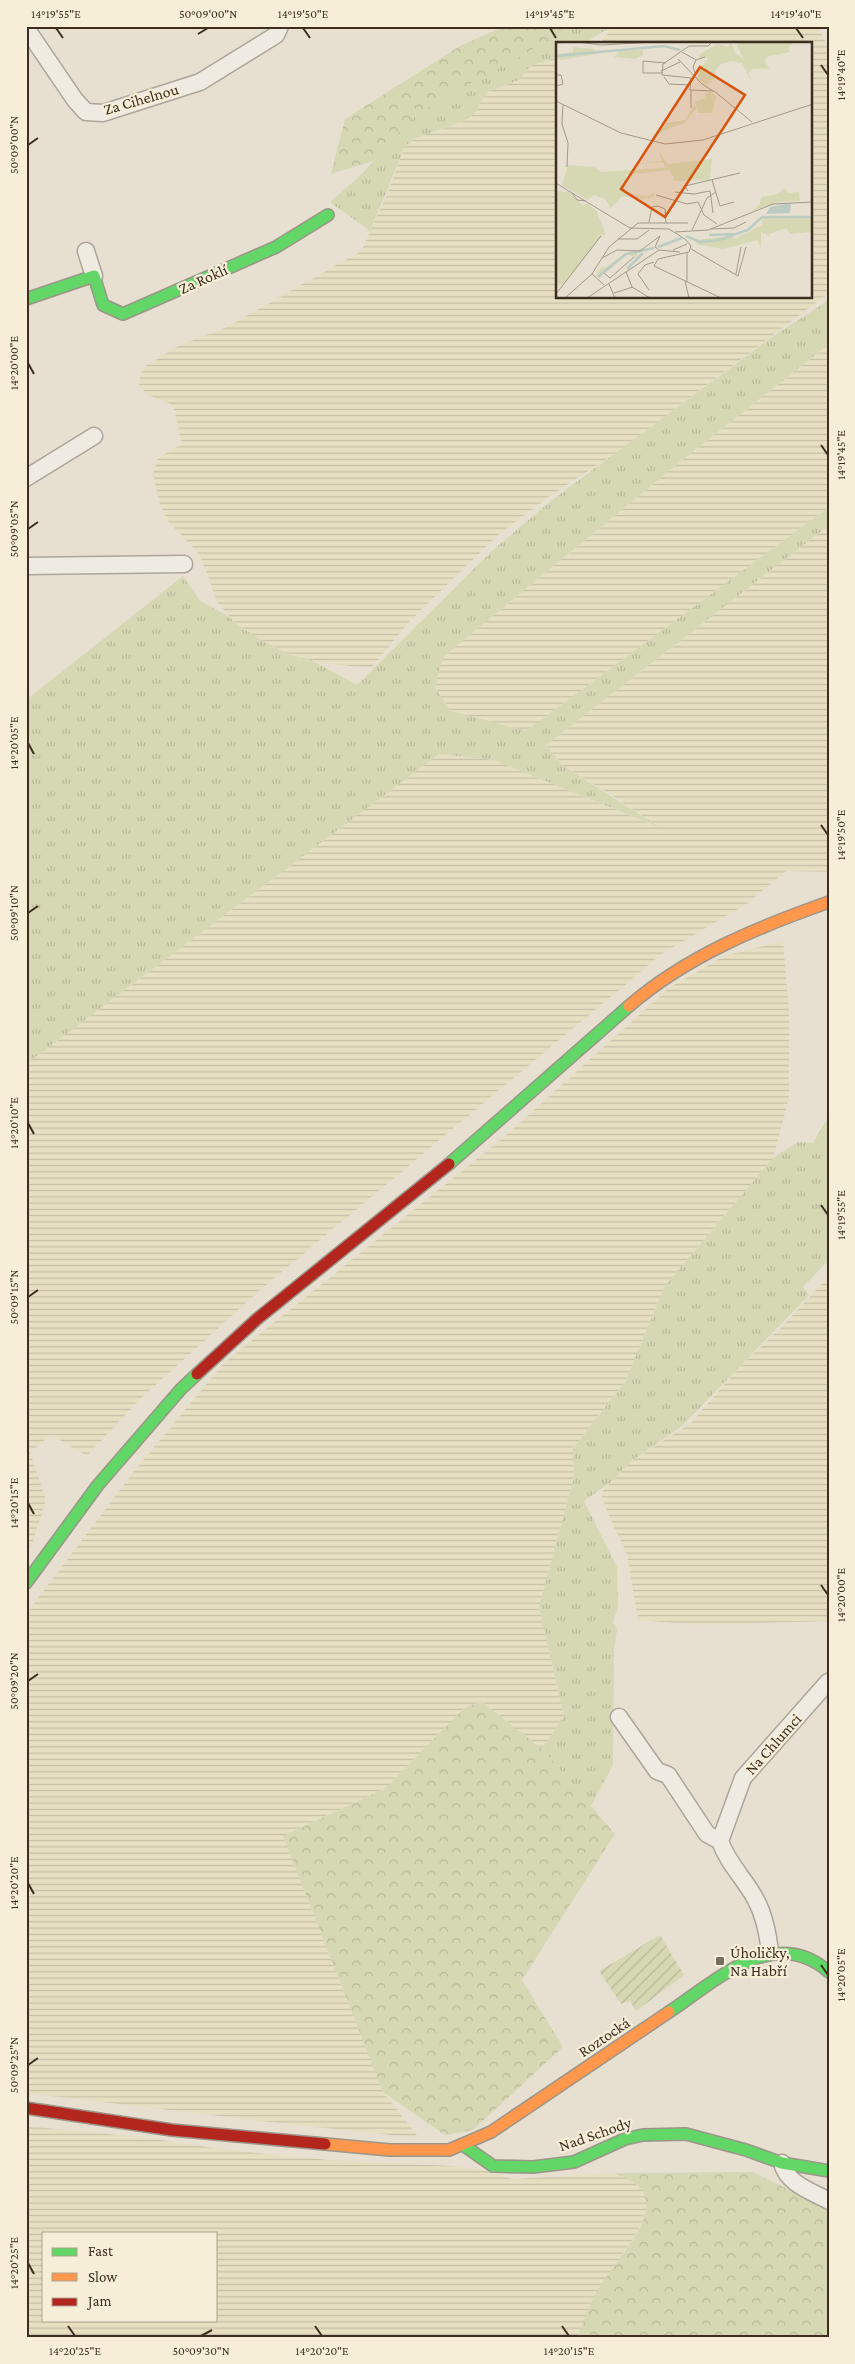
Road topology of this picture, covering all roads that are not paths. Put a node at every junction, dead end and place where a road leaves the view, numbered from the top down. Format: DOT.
graph roads {
  1 [pos="280,26"];
  2 [pos="26,28"];
  3 [pos="328,215"];
  4 [pos="86,251"];
  5 [pos="94,276"];
  6 [pos="26,299"];
  7 [pos="94,436"];
  8 [pos="26,478"];
  9 [pos="184,564"];
  10 [pos="26,566"];
  11 [pos="829,902"];
  12 [pos="26,1583"];
  13 [pos="828,1682"];
  14 [pos="619,1718"];
  15 [pos="720,1841"];
  16 [pos="770,1952"];
  17 [pos="829,1972"];
  18 [pos="26,2108"];
  19 [pos="463,2145"];
  20 [pos="782,2163"];
  21 [pos="829,2171"];
  22 [pos="829,2201"];
  1 -- 2 [label="street, Za Cihelnou"];
  3 -- 5 [label="street, Za Roklí"];
  4 -- 5 [label="street, Za Roklí"];
  5 -- 6 [label="street"];
  7 -- 8 [label="street"];
  9 -- 10 [label="street"];
  11 -- 12 [label="street"];
  13 -- 15 [label="street, Na Chlumci"];
  14 -- 15 [label="street"];
  15 -- 16 [label="street"];
  16 -- 17 [label="street, Roztocká"];
  16 -- 19 [label="street, Roztocká"];
  18 -- 19 [label="street, Roztocká"];
  19 -- 20 [label="street, Nad Schody"];
  20 -- 21 [label="street, Nad Schody"];
  20 -- 22 [label="street"];
}
